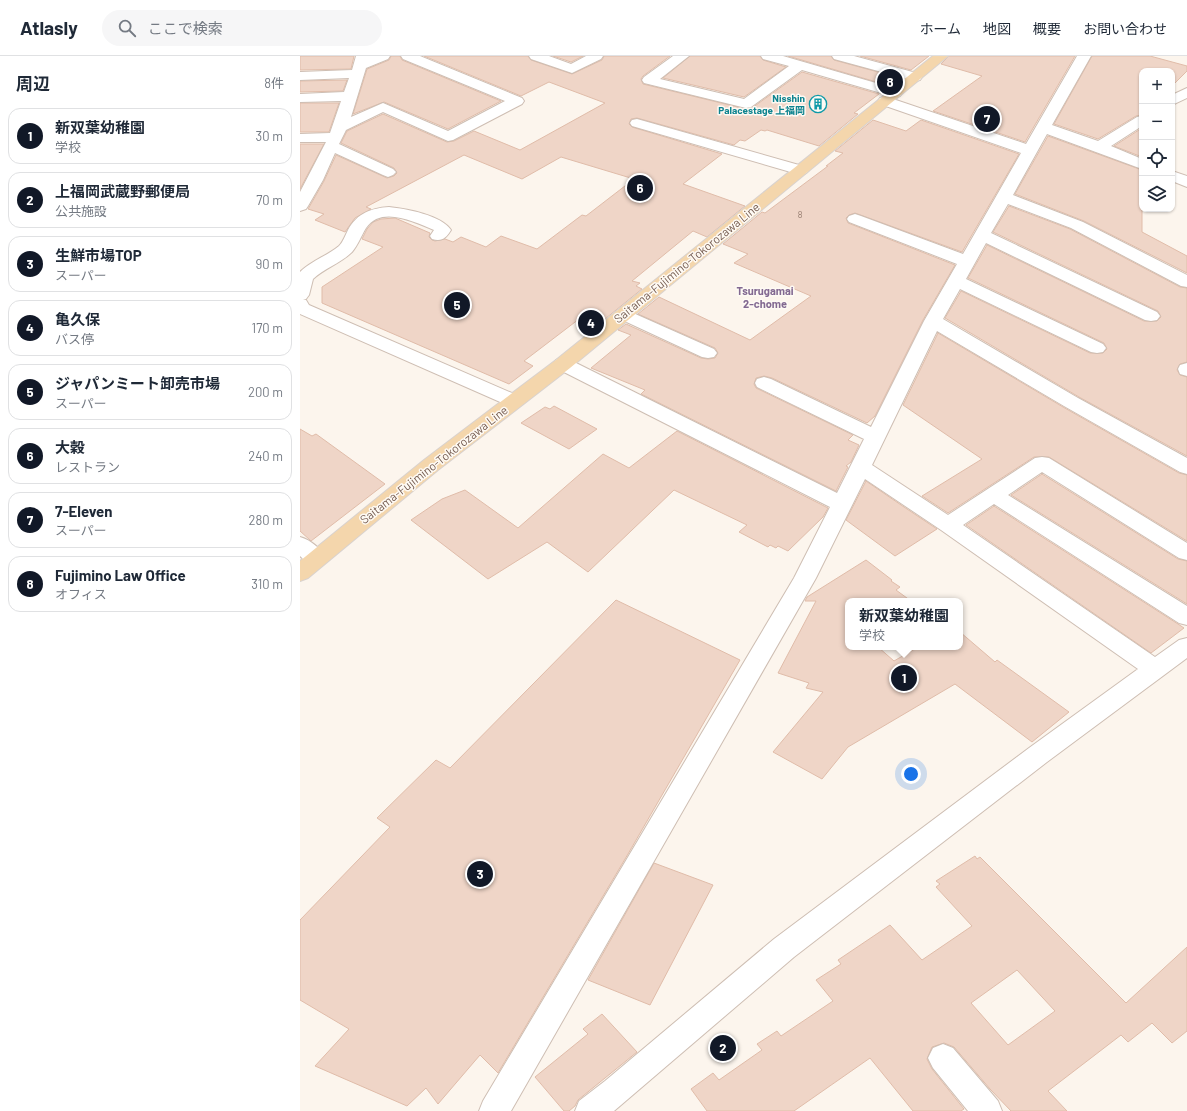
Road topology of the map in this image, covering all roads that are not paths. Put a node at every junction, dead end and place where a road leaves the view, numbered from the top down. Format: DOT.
graph roads {
  1 [pos="383,56"];
  2 [pos="408,56"];
  3 [pos="536,56"];
  4 [pos="596,56"];
  5 [pos="682,56"];
  6 [pos="768,56"];
  7 [pos="839,56"];
  8 [pos="941,56"];
  9 [pos="1084,56"];
  10 [pos="360,65"];
  11 [pos="800,65"];
  12 [pos="300,76"];
  13 [pos="915,77"];
  14 [pos="1187,92"];
  15 [pos="349,96"];
  16 [pos="890,97"];
  17 [pos="300,98"];
  18 [pos="1175,99"];
  19 [pos="1139,122"];
  20 [pos="637,123"];
  21 [pos="1045,128"];
  22 [pos="335,137"];
  23 [pos="300,138"];
  24 [pos="1099,147"];
  25 [pos="1031,151"];
  26 [pos="1139,163"];
  27 [pos="801,170"];
  28 [pos="388,172"];
  29 [pos="1175,177"];
  30 [pos="1187,182"];
  31 [pos="1005,197"];
  32 [pos="300,206"];
  33 [pos="854,219"];
  34 [pos="983,235"];
  35 [pos="438,236"];
  36 [pos="967,262"];
  37 [pos="956,281"];
  38 [pos="1187,282"];
  39 [pos="300,295"];
  40 [pos="300,304"];
  41 [pos="624,314"];
  42 [pos="1151,316"];
  43 [pos="933,321"];
  44 [pos="1097,348"];
  45 [pos="708,353"];
  46 [pos="563,364"];
  47 [pos="764,383"];
  48 [pos="514,401"];
  49 [pos="876,437"];
  50 [pos="861,467"];
  51 [pos="1187,467"];
  52 [pos="994,495"];
  53 [pos="842,504"];
  54 [pos="948,525"];
  55 [pos="300,544"];
  56 [pos="1187,553"];
  57 [pos="308,566"];
  58 [pos="1187,617"];
  59 [pos="1187,646"];
  60 [pos="1155,669"];
  61 [pos="943,1058"];
  62 [pos="494,1111"];
  63 [pos="590,1111"];
  64 [pos="988,1111"];
  1 -- 10 [label="street"];
  2 -- 22 [label="street"];
  3 -- 4 [label="street"];
  5 -- 11 [label="street"];
  6 -- 11 [label="street"];
  7 -- 13 [label="street"];
  8 -- 13 [label="main road, Saitama-Fujimino-Tokorozawa Line"];
  9 -- 21 [label="street"];
  10 -- 12 [label="street"];
  10 -- 15 [label="street"];
  11 -- 16 [label="street"];
  13 -- 16 [label="main road, Saitama-Fujimino-Tokorozawa Line"];
  14 -- 18 [label="street"];
  15 -- 17 [label="street"];
  15 -- 22 [label="street"];
  16 -- 25 [label="street"];
  16 -- 27 [label="main road, Saitama-Fujimino-Tokorozawa Line"];
  19 -- 24 [label="street"];
  20 -- 27 [label="street"];
  21 -- 24 [label="street"];
  21 -- 25 [label="street"];
  22 -- 23 [label="street"];
  22 -- 28 [label="street"];
  22 -- 32 [label="street"];
  24 -- 26 [label="street"];
  25 -- 31 [label="street"];
  27 -- 41 [label="main road, Saitama-Fujimino-Tokorozawa Line"];
  29 -- 30 [label="street"];
  31 -- 34 [label="street"];
  31 -- 38 [label="street"];
  33 -- 36 [label="street"];
  34 -- 36 [label="street"];
  34 -- 42 [label="street"];
  35 -- 39 [label="street"];
  36 -- 37 [label="street"];
  37 -- 43 [label="street"];
  37 -- 44 [label="street"];
  40 -- 48 [label="street"];
  41 -- 45 [label="street"];
  41 -- 46 [label="main road, Saitama-Fujimino-Tokorozawa Line"];
  43 -- 49 [label="street"];
  43 -- 51 [label="street"];
  46 -- 48 [label="main road, Saitama-Fujimino-Tokorozawa Line"];
  46 -- 53 [label="street"];
  47 -- 49 [label="street"];
  48 -- 57 [label="main road, Saitama-Fujimino-Tokorozawa Line"];
  49 -- 50 [label="street"];
  50 -- 53 [label="street"];
  50 -- 54 [label="street"];
  52 -- 54 [label="street"];
  52 -- 56 [label="street"];
  52 -- 58 [label="street"];
  53 -- 62 [label="street"];
  54 -- 60 [label="street"];
  55 -- 57 [label="street"];
  59 -- 60 [label="street"];
  60 -- 63 [label="street"];
  61 -- 64 [label="street"];
}
